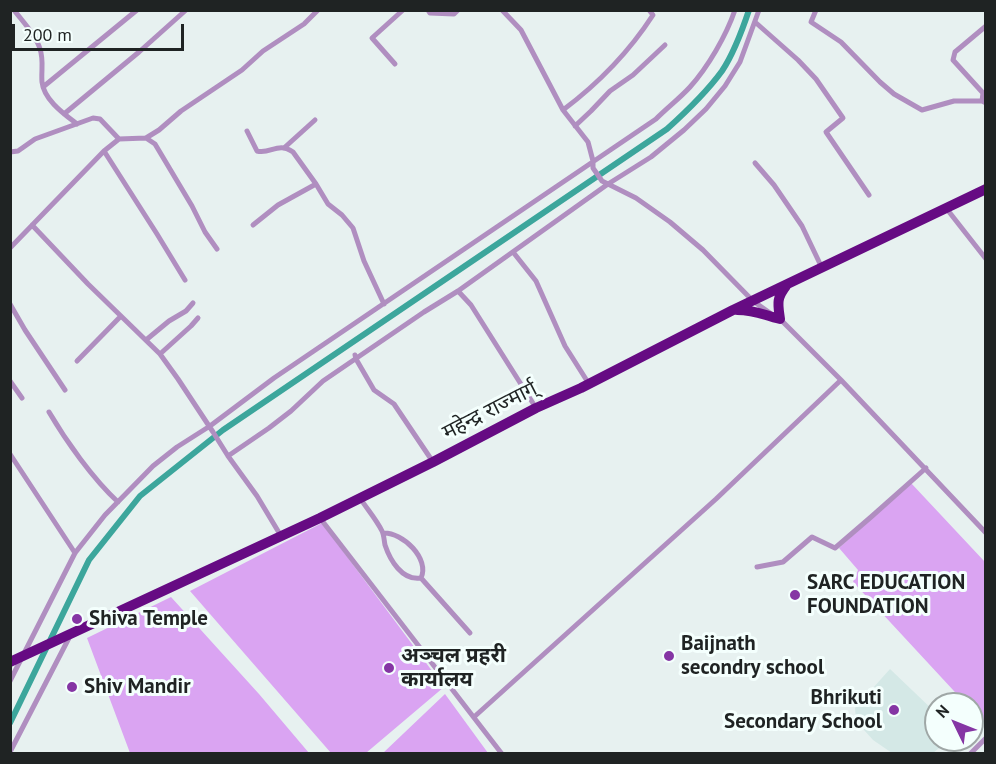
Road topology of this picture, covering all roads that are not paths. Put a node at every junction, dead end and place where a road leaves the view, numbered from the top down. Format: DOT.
graph roads {
  1 [pos="14,10"];
  2 [pos="137,10"];
  3 [pos="186,10"];
  4 [pos="318,10"];
  5 [pos="403,10"];
  6 [pos="428,10"];
  7 [pos="458,10"];
  8 [pos="502,10"];
  9 [pos="649,10"];
  10 [pos="735,10"];
  11 [pos="759,10"];
  12 [pos="816,10"];
  13 [pos="754,22"];
  14 [pos="986,26"];
  15 [pos="665,45"];
  16 [pos="395,64"];
  17 [pos="43,87"];
  18 [pos="984,102"];
  19 [pos="563,110"];
  20 [pos="64,114"];
  21 [pos="315,120"];
  22 [pos="77,124"];
  23 [pos="575,126"];
  24 [pos="247,131"];
  25 [pos="146,138"];
  26 [pos="119,139"];
  27 [pos="284,148"];
  28 [pos="104,151"];
  29 [pos="10,152"];
  30 [pos="593,161"];
  31 [pos="755,163"];
  32 [pos="605,182"];
  33 [pos="316,184"];
  34 [pos="986,189"];
  35 [pos="869,195"];
  36 [pos="946,208"];
  37 [pos="33,225"];
  38 [pos="253,225"];
  39 [pos="10,248"];
  40 [pos="217,249"];
  41 [pos="513,252"];
  42 [pos="986,259"];
  43 [pos="822,268"];
  44 [pos="185,280"];
  45 [pos="788,284"];
  46 [pos="458,291"];
  47 [pos="753,301"];
  48 [pos="193,303"];
  49 [pos="10,304"];
  50 [pos="384,304"];
  51 [pos="733,310"];
  52 [pos="121,316"];
  53 [pos="198,318"];
  54 [pos="780,319"];
  55 [pos="146,340"];
  56 [pos="160,354"];
  57 [pos="356,357"];
  58 [pos="77,361"];
  59 [pos="841,380"];
  60 [pos="10,381"];
  61 [pos="589,384"];
  62 [pos="65,390"];
  63 [pos="22,398"];
  64 [pos="536,408"];
  65 [pos="49,412"];
  66 [pos="212,429"];
  67 [pos="10,454"];
  68 [pos="228,456"];
  69 [pos="433,462"];
  70 [pos="926,468"];
  71 [pos="360,498"];
  72 [pos="118,502"];
  73 [pos="320,518"];
  74 [pos="384,533"];
  75 [pos="986,533"];
  76 [pos="281,536"];
  77 [pos="75,553"];
  78 [pos="756,567"];
  79 [pos="421,578"];
  80 [pos="470,633"];
  81 [pos="68,635"];
  82 [pos="28,653"];
  83 [pos="10,662"];
  84 [pos="10,681"];
  85 [pos="474,717"];
  86 [pos="986,738"];
  87 [pos="10,752"];
  88 [pos="502,753"];
  89 [pos="970,753"];
  1 -- 17 [label="street"];
  2 -- 17 [label="street"];
  3 -- 20 [label="street"];
  4 -- 25 [label="street"];
  5 -- 16 [label="street"];
  6 -- 7 [label="street"];
  8 -- 19 [label="street"];
  9 -- 19 [label="street"];
  10 -- 30 [label="street"];
  11 -- 13 [label="street"];
  12 -- 18 [label="street"];
  13 -- 32 [label="street"];
  13 -- 35 [label="street"];
  14 -- 18 [label="street"];
  15 -- 23 [label="street"];
  17 -- 20 [label="street"];
  19 -- 23 [label="street"];
  20 -- 22 [label="street"];
  21 -- 27 [label="street"];
  22 -- 26 [label="street"];
  22 -- 29 [label="street"];
  23 -- 30 [label="street"];
  24 -- 27 [label="street"];
  25 -- 26 [label="street"];
  25 -- 40 [label="street"];
  26 -- 28 [label="street"];
  27 -- 33 [label="street"];
  28 -- 37 [label="street"];
  28 -- 44 [label="street"];
  30 -- 32 [label="street"];
  30 -- 50 [label="street"];
  31 -- 43 [label="street"];
  32 -- 41 [label="street"];
  32 -- 47 [label="street"];
  33 -- 38 [label="street"];
  33 -- 50 [label="street"];
  34 -- 36 [label="highway, महेन्द्र राज्मार्ग्"];
  36 -- 42 [label="street"];
  36 -- 43 [label="highway, महेन्द्र राज्मार्ग्"];
  37 -- 39 [label="street"];
  37 -- 52 [label="street"];
  41 -- 46 [label="street"];
  41 -- 61 [label="street"];
  43 -- 45 [label="highway, महेन्द्र राज्मार्ग्"];
  45 -- 47 [label="highway, महेन्द्र राज्मार्ग्"];
  45 -- 54 [label="highway"];
  46 -- 57 [label="street"];
  46 -- 64 [label="street"];
  47 -- 51 [label="highway, महेन्द्र राज्मार्ग्"];
  47 -- 54 [label="street"];
  48 -- 55 [label="street"];
  49 -- 62 [label="street"];
  50 -- 66 [label="street"];
  51 -- 54 [label="highway"];
  51 -- 61 [label="highway, महेन्द्र राज्मार्ग्"];
  52 -- 55 [label="street"];
  52 -- 58 [label="street"];
  53 -- 56 [label="street"];
  54 -- 59 [label="street"];
  55 -- 56 [label="street"];
  56 -- 66 [label="street"];
  57 -- 68 [label="street"];
  57 -- 69 [label="street"];
  59 -- 70 [label="street"];
  59 -- 85 [label="street"];
  60 -- 63 [label="street"];
  61 -- 64 [label="highway, महेन्द्र राज्मार्ग्"];
  64 -- 69 [label="highway, महेन्द्र राज्मार्ग्"];
  65 -- 72 [label="street"];
  66 -- 68 [label="street"];
  66 -- 72 [label="street"];
  67 -- 77 [label="street"];
  68 -- 76 [label="street"];
  69 -- 71 [label="highway, महेन्द्र राज्मार्ग्"];
  70 -- 75 [label="street"];
  70 -- 78 [label="street"];
  71 -- 73 [label="highway, महेन्द्र राज्मार्ग्"];
  71 -- 74 [label="street"];
  72 -- 77 [label="street"];
  73 -- 76 [label="highway, महेन्द्र राज्मार्ग्"];
  73 -- 85 [label="street"];
  74 -- 79 [label="street"];
  74 -- 79 [label="street"];
  76 -- 81 [label="highway, महेन्द्र राज्मार्ग्"];
  77 -- 82 [label="street"];
  79 -- 80 [label="street"];
  81 -- 82 [label="highway, महेन्द्र राज्मार्ग्"];
  81 -- 87 [label="street"];
  82 -- 83 [label="highway, महेन्द्र राज्मार्ग्"];
  82 -- 84 [label="street"];
  85 -- 88 [label="street"];
  86 -- 89 [label="street"];
}
